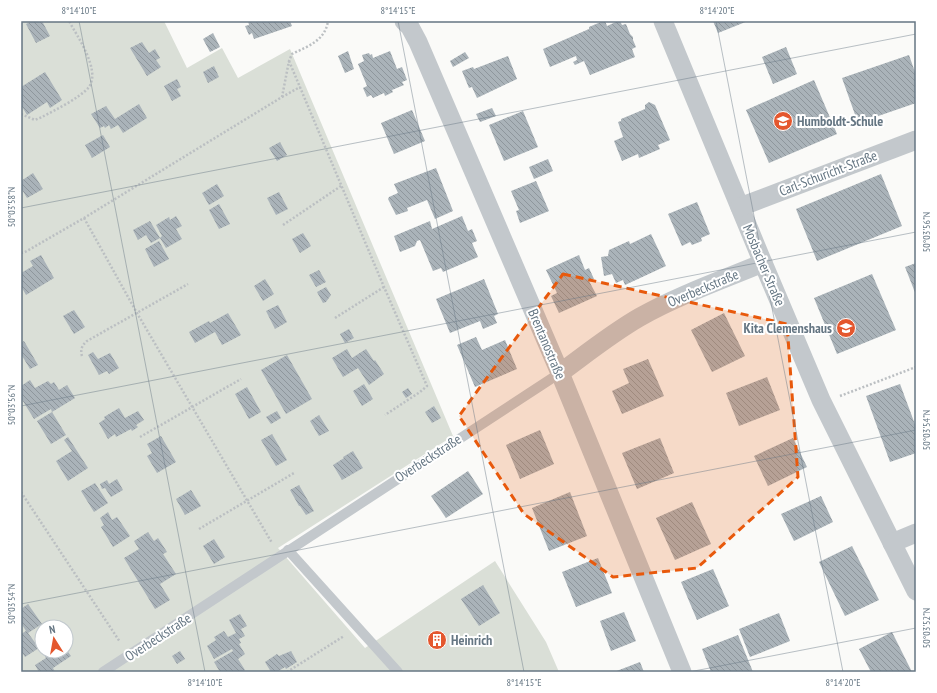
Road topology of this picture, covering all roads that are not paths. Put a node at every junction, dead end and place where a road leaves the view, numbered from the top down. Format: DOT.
graph roads {
  1 [pos="404,21"];
  2 [pos="663,21"];
  3 [pos="916,140"];
  4 [pos="740,207"];
  5 [pos="763,263"];
  6 [pos="560,373"];
  7 [pos="916,533"];
  8 [pos="892,543"];
  9 [pos="284,553"];
  10 [pos="916,591"];
  11 [pos="103,672"];
  12 [pos="398,672"];
  13 [pos="682,672"];
  1 -- 6 [label="street, Brentanostraße"];
  2 -- 4 [label="street, Mosbacher Straße"];
  3 -- 4 [label="street, Carl-Schuricht-Straße"];
  4 -- 5 [label="street, Mosbacher Straße"];
  5 -- 6 [label="street, Overbeckstraße"];
  5 -- 8 [label="street, Mosbacher Straße"];
  6 -- 9 [label="lane, Overbeckstraße"];
  6 -- 13 [label="street, Brentanostraße"];
  7 -- 8 [label="street"];
  8 -- 10 [label="street, Mosbacher Straße"];
  9 -- 11 [label="lane, Overbeckstraße"];
  9 -- 12 [label="lane"];
}
